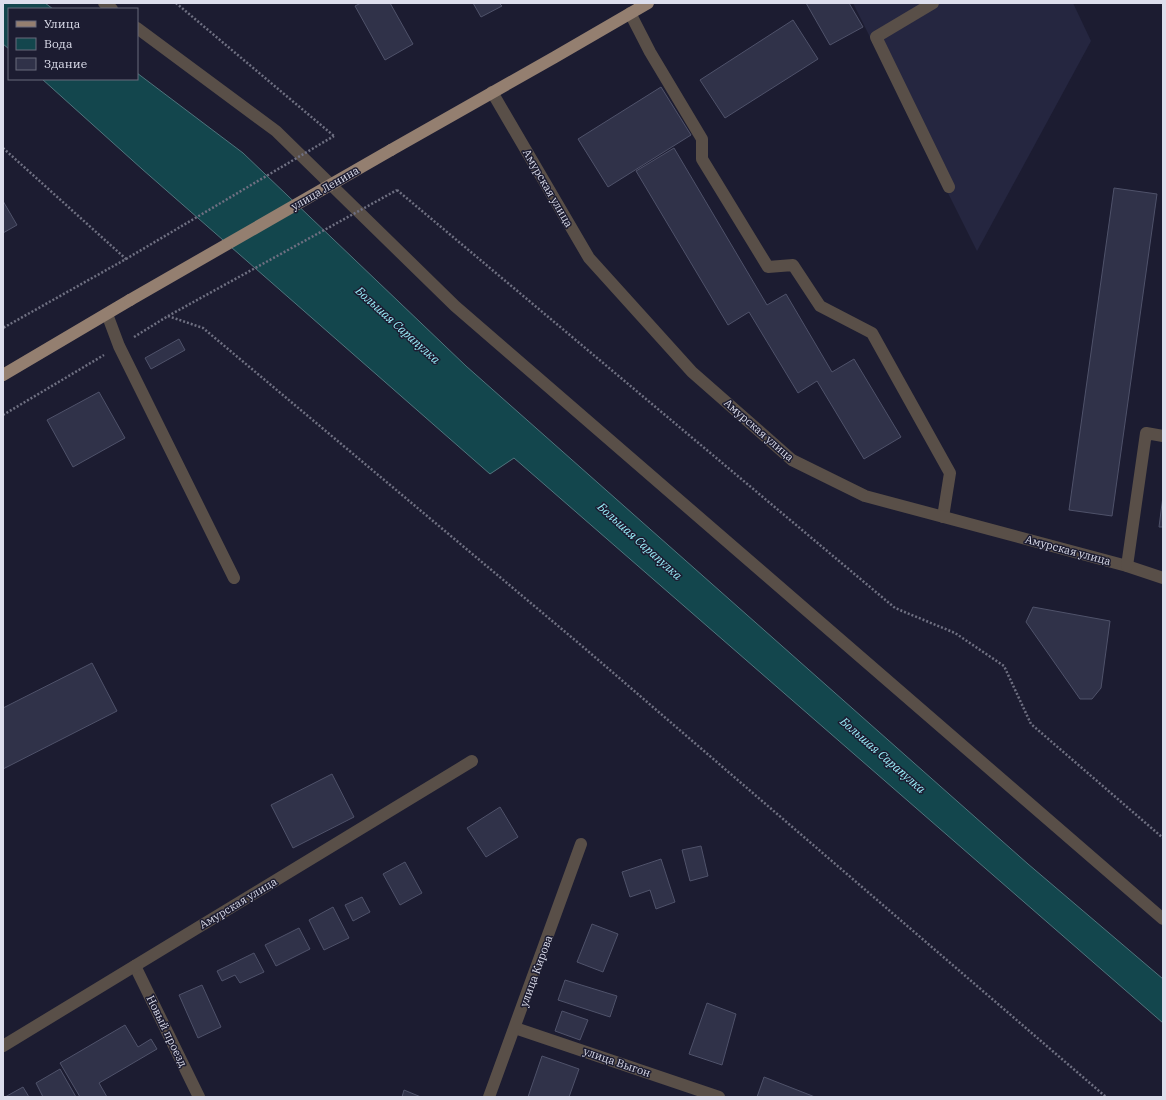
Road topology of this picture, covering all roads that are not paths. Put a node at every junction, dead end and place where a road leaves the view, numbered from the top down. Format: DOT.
graph roads {
  1 [pos="648,3"];
  2 [pos="933,3"];
  3 [pos="630,13"];
  4 [pos="138,29"];
  5 [pos="492,92"];
  6 [pos="949,187"];
  7 [pos="107,314"];
  8 [pos="3,375"];
  9 [pos="1163,436"];
  10 [pos="943,517"];
  11 [pos="1127,566"];
  12 [pos="234,578"];
  13 [pos="1163,578"];
  14 [pos="472,761"];
  15 [pos="582,844"];
  16 [pos="1163,919"];
  17 [pos="135,966"];
  18 [pos="515,1028"];
  19 [pos="3,1046"];
  20 [pos="199,1097"];
  21 [pos="489,1097"];
  22 [pos="719,1097"];
  1 -- 3 [label="main road, улица Ленина"];
  2 -- 6 [label="street"];
  3 -- 5 [label="main road, улица Ленина"];
  3 -- 10 [label="street"];
  4 -- 16 [label="street"];
  5 -- 7 [label="main road, улица Ленина, bridge"];
  5 -- 10 [label="street, Амурская улица"];
  7 -- 8 [label="main road, улица Ленина"];
  7 -- 12 [label="street"];
  9 -- 11 [label="street"];
  10 -- 11 [label="street, Амурская улица"];
  11 -- 13 [label="street, Амурская улица"];
  14 -- 17 [label="street, Амурская улица"];
  15 -- 18 [label="street, улица Кирова"];
  17 -- 19 [label="street, Амурская улица"];
  17 -- 20 [label="street, Новый проезд"];
  18 -- 21 [label="street, улица Кирова"];
  18 -- 22 [label="street, улица Выгон"];
}
